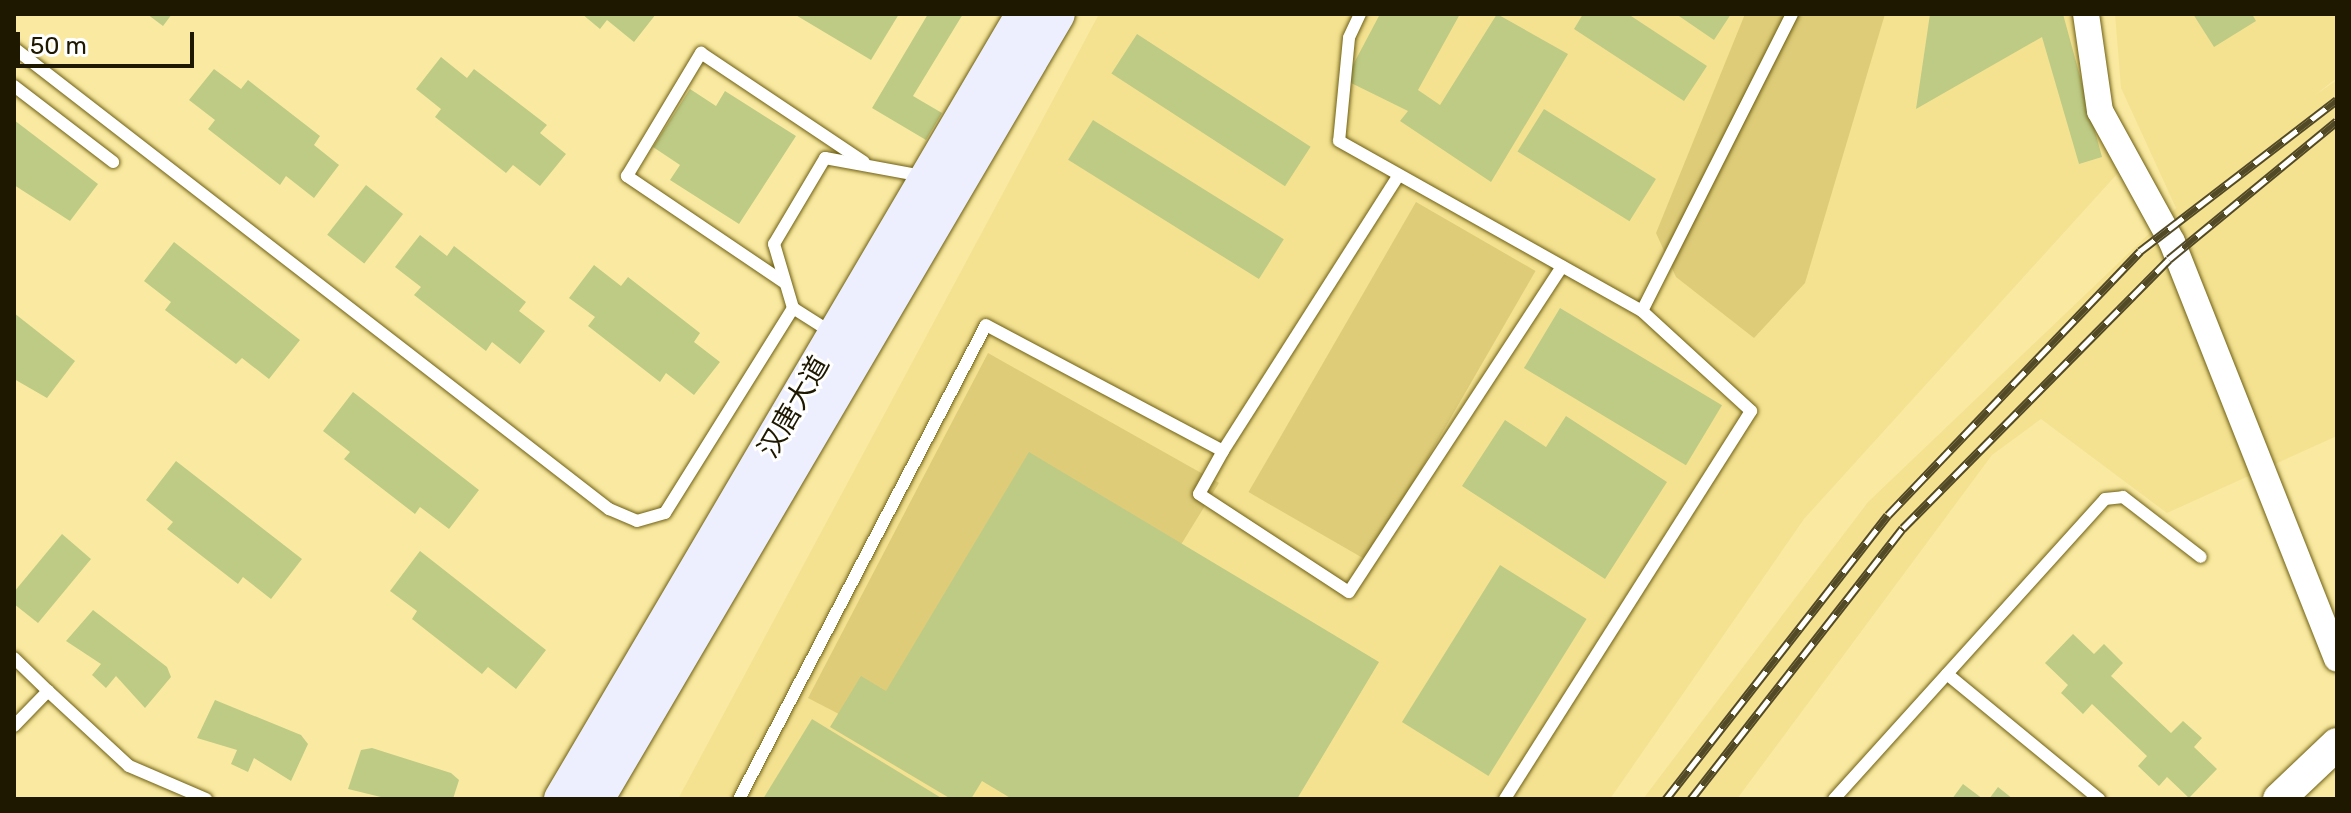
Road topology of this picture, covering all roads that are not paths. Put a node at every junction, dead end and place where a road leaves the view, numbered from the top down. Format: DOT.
graph roads {
  1 [pos="1024,14"];
  2 [pos="1057,14"];
  3 [pos="1360,14"];
  4 [pos="1792,14"];
  5 [pos="2086,14"];
  6 [pos="14,48"];
  7 [pos="14,86"];
  8 [pos="113,162"];
  9 [pos="870,166"];
  10 [pos="1399,175"];
  11 [pos="929,177"];
  12 [pos="1562,266"];
  13 [pos="785,283"];
  14 [pos="793,308"];
  15 [pos="1642,311"];
  16 [pos="836,336"];
  17 [pos="1223,451"];
  18 [pos="2201,557"];
  19 [pos="14,658"];
  20 [pos="2337,659"];
  21 [pos="1947,674"];
  22 [pos="48,691"];
  23 [pos="641,696"];
  24 [pos="14,726"];
  25 [pos="2337,744"];
  26 [pos="1840,797"];
  27 [pos="206,799"];
  28 [pos="535,799"];
  29 [pos="562,799"];
  30 [pos="596,799"];
  31 [pos="618,799"];
  32 [pos="739,799"];
  33 [pos="1505,799"];
  34 [pos="2099,799"];
  35 [pos="2279,799"];
  1 -- 11 [label="main road, 汉唐大道"];
  2 -- 23 [label="main road, 汉唐大道"];
  3 -- 10 [label="lane"];
  4 -- 15 [label="lane"];
  5 -- 20 [label="street"];
  6 -- 14 [label="lane"];
  7 -- 8 [label="lane"];
  9 -- 11 [label="lane"];
  9 -- 13 [label="lane"];
  9 -- 13 [label="lane"];
  10 -- 12 [label="lane"];
  10 -- 17 [label="lane"];
  11 -- 16 [label="main road, 汉唐大道"];
  12 -- 15 [label="lane"];
  12 -- 17 [label="lane"];
  13 -- 14 [label="lane"];
  14 -- 16 [label="lane"];
  15 -- 33 [label="lane"];
  16 -- 23 [label="main road, 汉唐大道"];
  17 -- 32 [label="lane"];
  18 -- 21 [label="lane"];
  19 -- 22 [label="lane"];
  21 -- 26 [label="lane"];
  21 -- 34 [label="lane"];
  22 -- 24 [label="lane"];
  22 -- 27 [label="lane"];
  23 -- 28 [label="main road"];
  23 -- 29 [label="main road, 汉唐大道"];
  23 -- 30 [label="main road, 汉唐大道"];
  23 -- 31 [label="main road"];
  25 -- 35 [label="street"];
}
